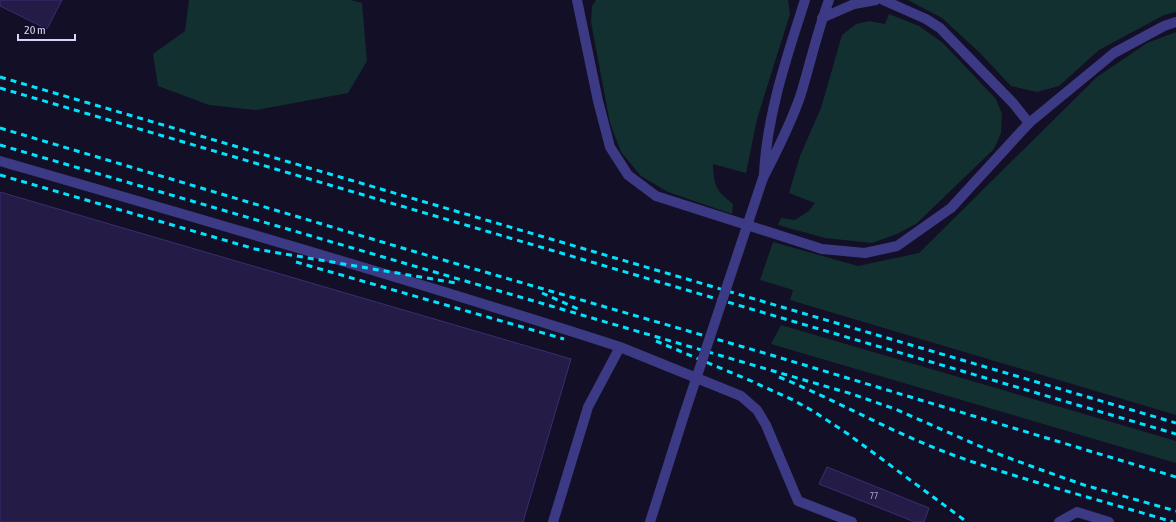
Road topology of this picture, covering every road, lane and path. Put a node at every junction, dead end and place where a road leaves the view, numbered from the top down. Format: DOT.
graph roads {
  1 [pos="577,0"];
  2 [pos="797,0"];
  3 [pos="805,0"];
  4 [pos="829,0"];
  5 [pos="876,0"];
  6 [pos="883,0"];
  7 [pos="802,10"];
  8 [pos="822,18"];
  9 [pos="1176,22"];
  10 [pos="1029,123"];
  11 [pos="0,161"];
  12 [pos="763,178"];
  13 [pos="620,347"];
  14 [pos="553,522"];
  15 [pos="650,522"];
  16 [pos="852,522"];
  17 [pos="1059,522"];
  18 [pos="1109,522"];
  1 -- 10 [label="street"];
  2 -- 7 [label="street"];
  3 -- 7 [label="street"];
  4 -- 8 [label="street"];
  5 -- 8 [label="street"];
  6 -- 10 [label="street"];
  7 -- 12 [label="street"];
  8 -- 12 [label="street"];
  9 -- 10 [label="street"];
  11 -- 13 [label="street"];
  12 -- 15 [label="street, bridge"];
  13 -- 14 [label="street"];
  13 -- 16 [label="street"];
  17 -- 18 [label="street"];
}
